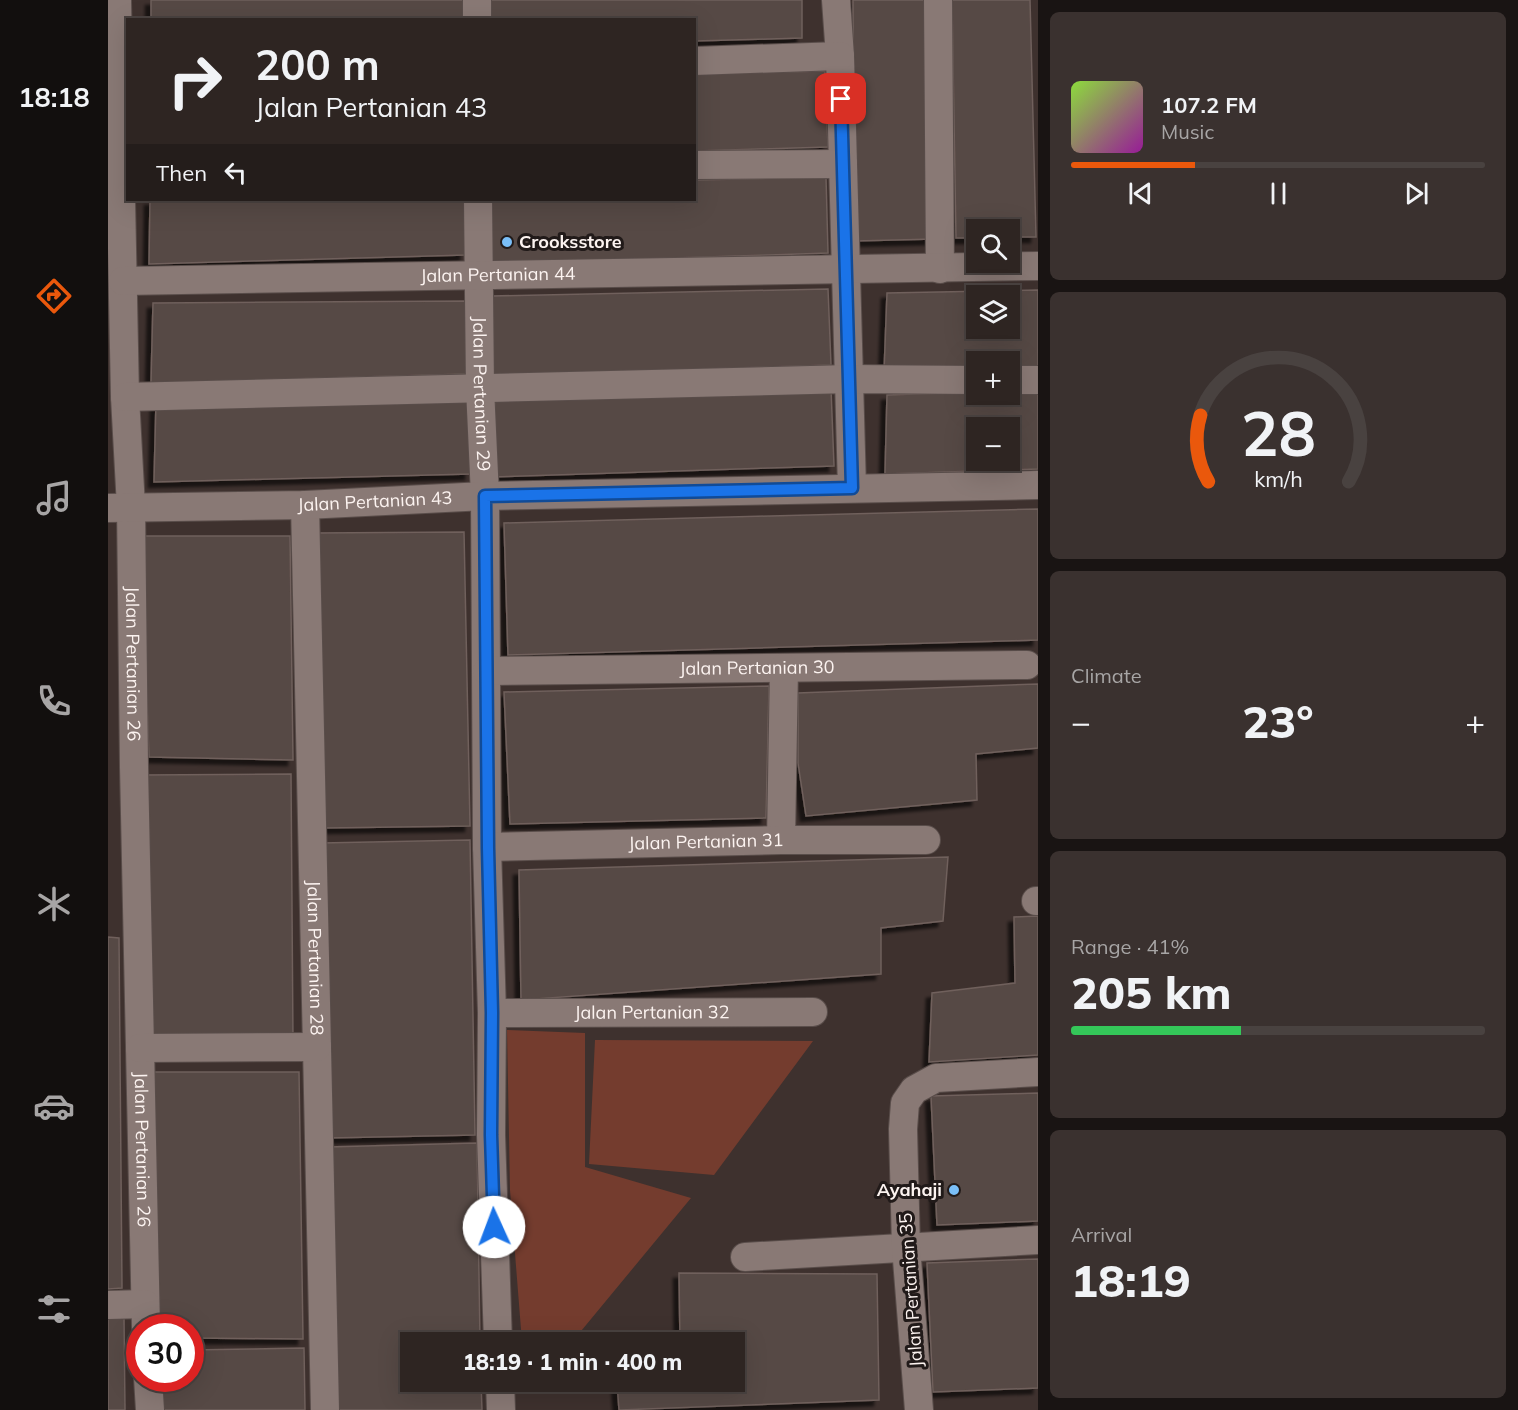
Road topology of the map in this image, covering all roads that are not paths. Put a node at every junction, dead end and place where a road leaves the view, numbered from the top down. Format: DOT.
graph roads {
  1 [pos="117,0"];
  2 [pos="477,0"];
  3 [pos="836,0"];
  4 [pos="938,0"];
  5 [pos="477,18"];
  6 [pos="840,56"];
  7 [pos="696,61"];
  8 [pos="123,70"];
  9 [pos="843,164"];
  10 [pos="696,165"];
  11 [pos="124,169"];
  12 [pos="478,201"];
  13 [pos="1038,266"];
  14 [pos="939,269"];
  15 [pos="860,270"];
  16 [pos="479,277"];
  17 [pos="123,281"];
  18 [pos="850,379"];
  19 [pos="966,380"];
  20 [pos="1020,380"];
  21 [pos="1038,380"];
  22 [pos="480,387"];
  23 [pos="125,397"];
  24 [pos="1038,485"];
  25 [pos="852,488"];
  26 [pos="485,496"];
  27 [pos="305,505"];
  28 [pos="120,507"];
  29 [pos="1027,665"];
  30 [pos="784,668"];
  31 [pos="487,671"];
  32 [pos="781,840"];
  33 [pos="926,840"];
  34 [pos="488,848"];
  35 [pos="813,1012"];
  36 [pos="492,1013"];
  37 [pos="317,1047"];
  38 [pos="140,1048"];
  39 [pos="1038,1072"];
  40 [pos="1038,1240"];
  41 [pos="906,1247"];
  42 [pos="745,1257"];
  43 [pos="108,1305"];
  44 [pos="139,1314"];
  45 [pos="146,1314"];
  46 [pos="498,1332"];
  47 [pos="149,1392"];
  48 [pos="500,1392"];
  49 [pos="150,1410"];
  50 [pos="325,1410"];
  51 [pos="501,1410"];
  52 [pos="919,1410"];
  1 -- 8 [label="street, Jalan Pertanian 26"];
  2 -- 5 [label="street"];
  3 -- 6 [label="street"];
  4 -- 14 [label="street"];
  6 -- 7 [label="street"];
  6 -- 9 [label="street"];
  8 -- 11 [label="street, Jalan Pertanian 26"];
  9 -- 10 [label="street"];
  9 -- 15 [label="street"];
  11 -- 17 [label="street, Jalan Pertanian 26"];
  12 -- 16 [label="street, Jalan Pertanian 29"];
  13 -- 14 [label="street, Jalan Pertanian 44"];
  14 -- 15 [label="street, Jalan Pertanian 44"];
  15 -- 16 [label="street, Jalan Pertanian 44"];
  15 -- 18 [label="street"];
  16 -- 17 [label="street, Jalan Pertanian 44"];
  16 -- 22 [label="street, Jalan Pertanian 29"];
  17 -- 23 [label="street, Jalan Pertanian 26"];
  18 -- 19 [label="street"];
  18 -- 22 [label="street"];
  18 -- 25 [label="street"];
  20 -- 21 [label="street"];
  22 -- 23 [label="street"];
  22 -- 26 [label="street, Jalan Pertanian 29"];
  23 -- 28 [label="street, Jalan Pertanian 26"];
  24 -- 25 [label="street, Jalan Pertanian 43"];
  25 -- 26 [label="street, Jalan Pertanian 43"];
  26 -- 27 [label="street, Jalan Pertanian 43"];
  26 -- 31 [label="street, Jalan Pertanian 29"];
  27 -- 28 [label="street, Jalan Pertanian 43"];
  27 -- 37 [label="street, Jalan Pertanian 28"];
  28 -- 38 [label="street, Jalan Pertanian 26"];
  29 -- 30 [label="street, Jalan Pertanian 30"];
  30 -- 31 [label="street, Jalan Pertanian 30"];
  30 -- 32 [label="street"];
  31 -- 34 [label="street, Jalan Pertanian 29"];
  32 -- 33 [label="street, Jalan Pertanian 31"];
  32 -- 34 [label="street, Jalan Pertanian 31"];
  34 -- 36 [label="street, Jalan Pertanian 29"];
  35 -- 36 [label="street, Jalan Pertanian 32"];
  36 -- 46 [label="street, Jalan Pertanian 29"];
  37 -- 38 [label="street"];
  37 -- 50 [label="street, Jalan Pertanian 28"];
  38 -- 45 [label="street, Jalan Pertanian 26"];
  39 -- 41 [label="street, Jalan Pertanian 35"];
  40 -- 41 [label="street"];
  41 -- 42 [label="street"];
  41 -- 52 [label="street, Jalan Pertanian 35"];
  43 -- 44 [label="street"];
  47 -- 49 [label="street"];
  48 -- 51 [label="street"];
}
